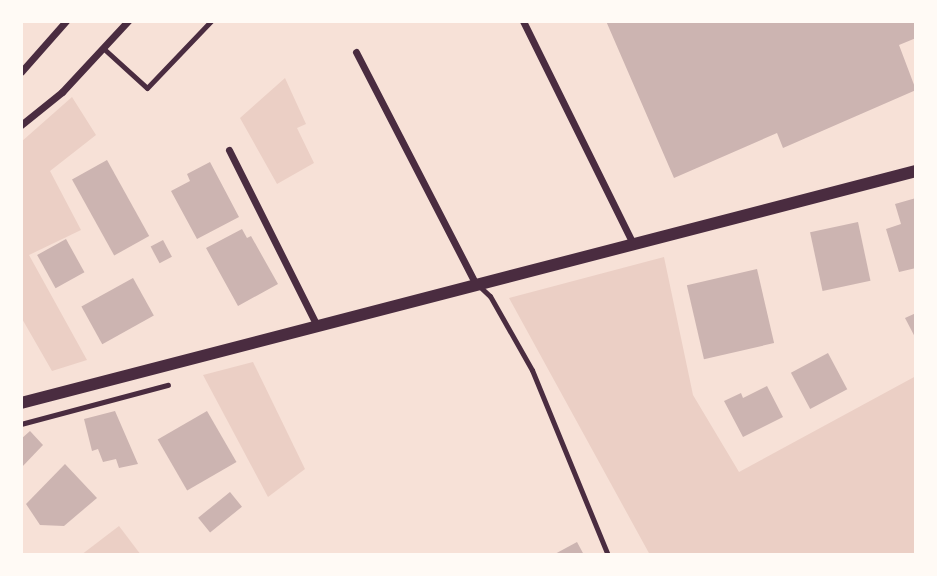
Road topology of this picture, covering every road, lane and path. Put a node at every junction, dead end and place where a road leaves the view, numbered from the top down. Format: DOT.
graph roads {
  1 [pos="66,21"];
  2 [pos="128,21"];
  3 [pos="211,21"];
  4 [pos="523,21"];
  5 [pos="103,48"];
  6 [pos="356,52"];
  7 [pos="21,72"];
  8 [pos="21,125"];
  9 [pos="229,150"];
  10 [pos="916,171"];
  11 [pos="633,244"];
  12 [pos="475,283"];
  13 [pos="316,324"];
  14 [pos="21,404"];
  15 [pos="608,555"];
  1 -- 7 [label="street"];
  2 -- 5 [label="street"];
  3 -- 5 [label="lane"];
  4 -- 11 [label="street"];
  5 -- 8 [label="street"];
  6 -- 12 [label="street"];
  9 -- 13 [label="street"];
  10 -- 11 [label="street"];
  11 -- 12 [label="street"];
  12 -- 13 [label="street"];
  12 -- 15 [label="lane"];
  13 -- 14 [label="street"];
}
